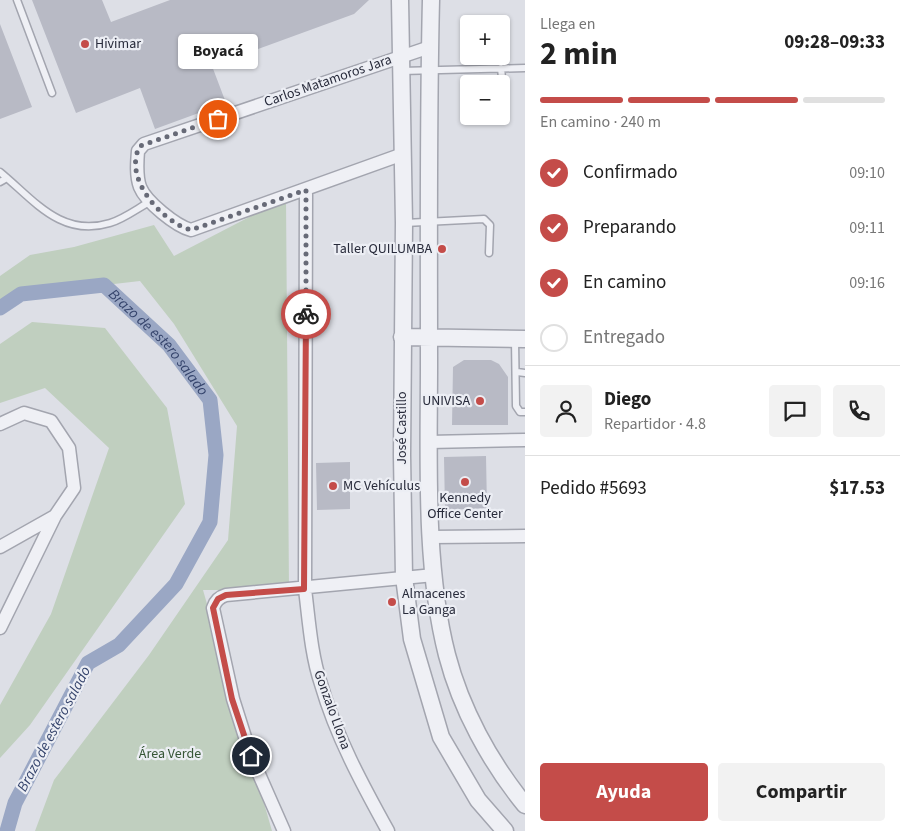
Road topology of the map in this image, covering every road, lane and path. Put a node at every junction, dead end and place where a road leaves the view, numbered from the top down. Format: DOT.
graph roads {
  1 [pos="17,0"];
  2 [pos="400,0"];
  3 [pos="431,0"];
  4 [pos="430,46"];
  5 [pos="401,64"];
  6 [pos="501,68"];
  7 [pos="525,68"];
  8 [pos="431,69"];
  9 [pos="502,75"];
  10 [pos="52,93"];
  11 [pos="403,154"];
  12 [pos="0,172"];
  13 [pos="7,178"];
  14 [pos="0,182"];
  15 [pos="306,190"];
  16 [pos="151,201"];
  17 [pos="430,222"];
  18 [pos="404,223"];
  19 [pos="489,253"];
  20 [pos="402,337"];
  21 [pos="429,338"];
  22 [pos="520,339"];
  23 [pos="517,372"];
  24 [pos="525,373"];
  25 [pos="525,412"];
  26 [pos="0,424"];
  27 [pos="525,440"];
  28 [pos="429,442"];
  29 [pos="55,516"];
  30 [pos="525,536"];
  31 [pos="431,537"];
  32 [pos="0,547"];
  33 [pos="434,575"];
  34 [pos="404,577"];
  35 [pos="304,589"];
  36 [pos="0,628"];
  37 [pos="525,805"];
  38 [pos="284,831"];
  39 [pos="388,831"];
  40 [pos="505,831"];
  1 -- 10 [label="lane"];
  2 -- 5 [label="street, José Castillo"];
  3 -- 4 [label="street, José Castillo"];
  4 -- 5 [label="street, Carlos Matamoros Jara"];
  4 -- 8 [label="street, José Castillo"];
  5 -- 8 [label="lane"];
  5 -- 11 [label="street, José Castillo"];
  5 -- 16 [label="street, Carlos Matamoros Jara"];
  6 -- 7 [label="lane"];
  6 -- 8 [label="lane"];
  6 -- 9 [label="lane"];
  8 -- 17 [label="street, José Castillo"];
  11 -- 15 [label="street"];
  11 -- 18 [label="street, José Castillo"];
  12 -- 13 [label="lane"];
  13 -- 14 [label="lane"];
  13 -- 16 [label="lane"];
  15 -- 16 [label="street"];
  15 -- 35 [label="street, Gonzalo Llona"];
  17 -- 18 [label="lane"];
  17 -- 19 [label="lane"];
  17 -- 21 [label="street, José Castillo"];
  18 -- 20 [label="street, José Castillo"];
  20 -- 21 [label="street"];
  20 -- 34 [label="street, José Castillo"];
  21 -- 22 [label="street"];
  21 -- 28 [label="street, José Castillo"];
  22 -- 23 [label="lane"];
  23 -- 24 [label="lane"];
  23 -- 25 [label="lane"];
  26 -- 29 [label="street"];
  27 -- 28 [label="street"];
  28 -- 31 [label="street, José Castillo"];
  29 -- 32 [label="street"];
  29 -- 36 [label="street"];
  30 -- 31 [label="street"];
  31 -- 33 [label="street, José Castillo"];
  33 -- 34 [label="street"];
  33 -- 37 [label="street, José Castillo"];
  34 -- 35 [label="street"];
  34 -- 40 [label="street, José Castillo"];
  35 -- 38 [label="street"];
  35 -- 39 [label="street, Gonzalo Llona"];
}
